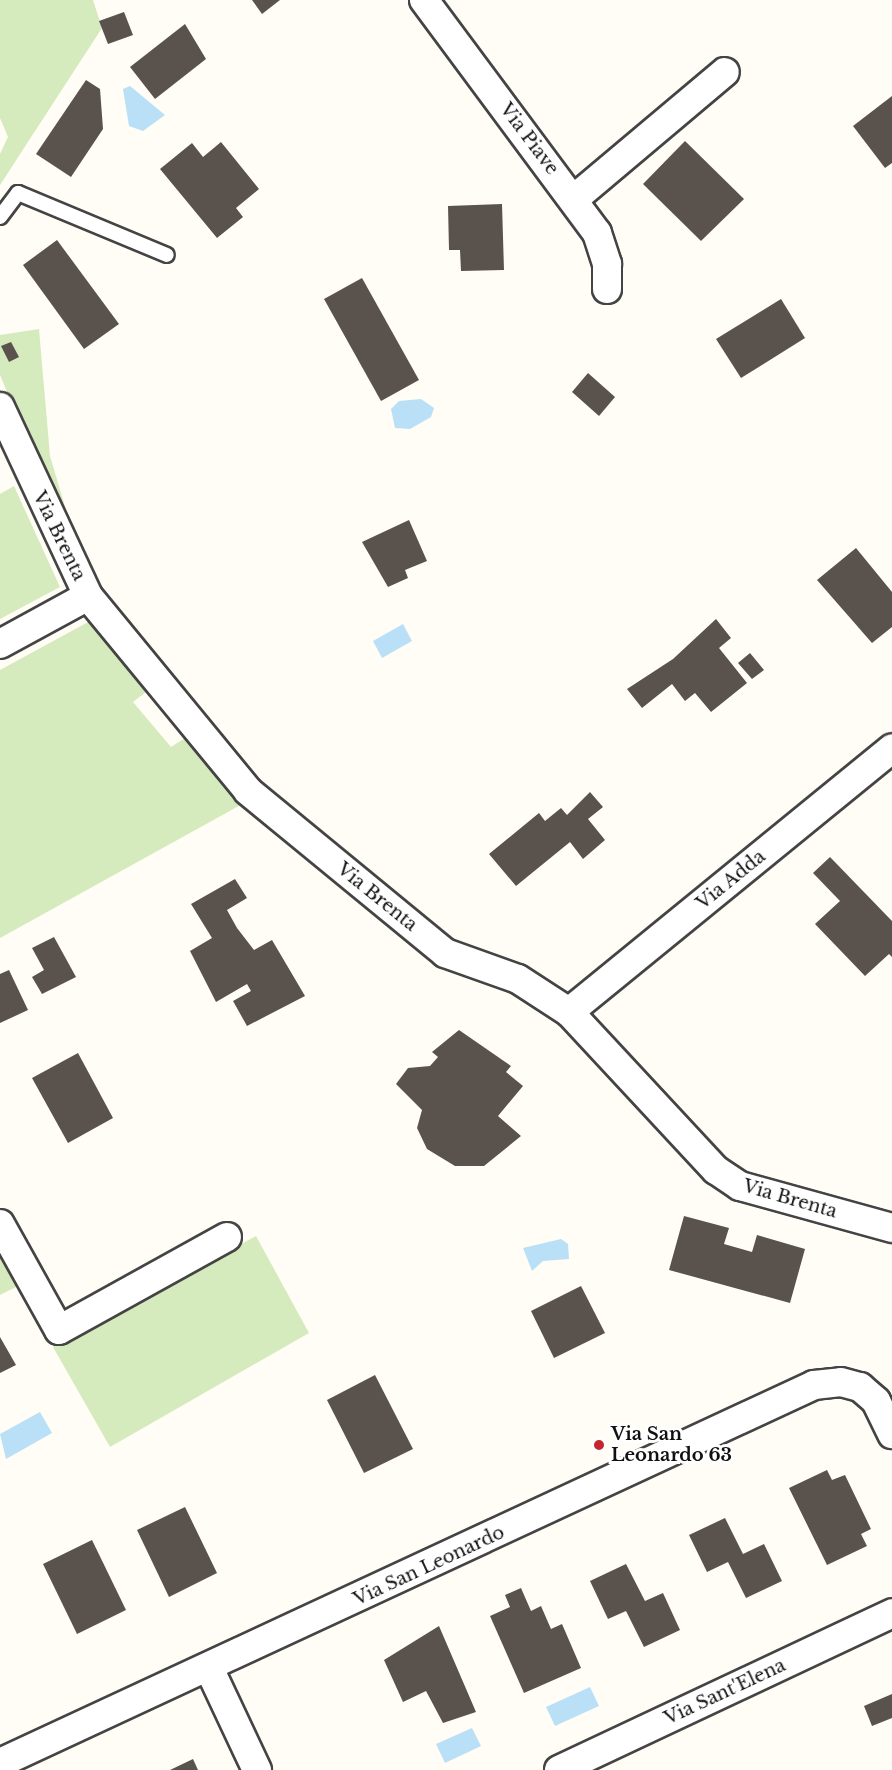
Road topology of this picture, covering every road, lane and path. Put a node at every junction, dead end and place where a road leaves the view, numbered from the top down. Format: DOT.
graph roads {
  1 [pos="424,0"];
  2 [pos="725,72"];
  3 [pos="574,199"];
  4 [pos="0,217"];
  5 [pos="167,255"];
  6 [pos="607,289"];
  7 [pos="0,407"];
  8 [pos="88,596"];
  9 [pos="0,644"];
  10 [pos="892,748"];
  11 [pos="569,1012"];
  12 [pos="0,1224"];
  13 [pos="892,1228"];
  14 [pos="227,1237"];
  15 [pos="892,1434"];
  16 [pos="892,1613"];
  17 [pos="209,1668"];
  18 [pos="0,1763"];
  19 [pos="257,1770"];
  20 [pos="559,1770"];
  1 -- 3 [label="street, Via Piave"];
  2 -- 3 [label="street"];
  3 -- 6 [label="street, Via Piave"];
  4 -- 5 [label="lane"];
  7 -- 8 [label="street, Via Brenta"];
  8 -- 9 [label="street"];
  8 -- 11 [label="street, Via Brenta"];
  10 -- 11 [label="street, Via Adda"];
  11 -- 13 [label="street, Via Brenta"];
  12 -- 14 [label="street"];
  15 -- 17 [label="street, Via San Leonardo"];
  16 -- 20 [label="street, Via Sant'Elena"];
  17 -- 18 [label="street, Via San Leonardo"];
  17 -- 19 [label="street"];
}
